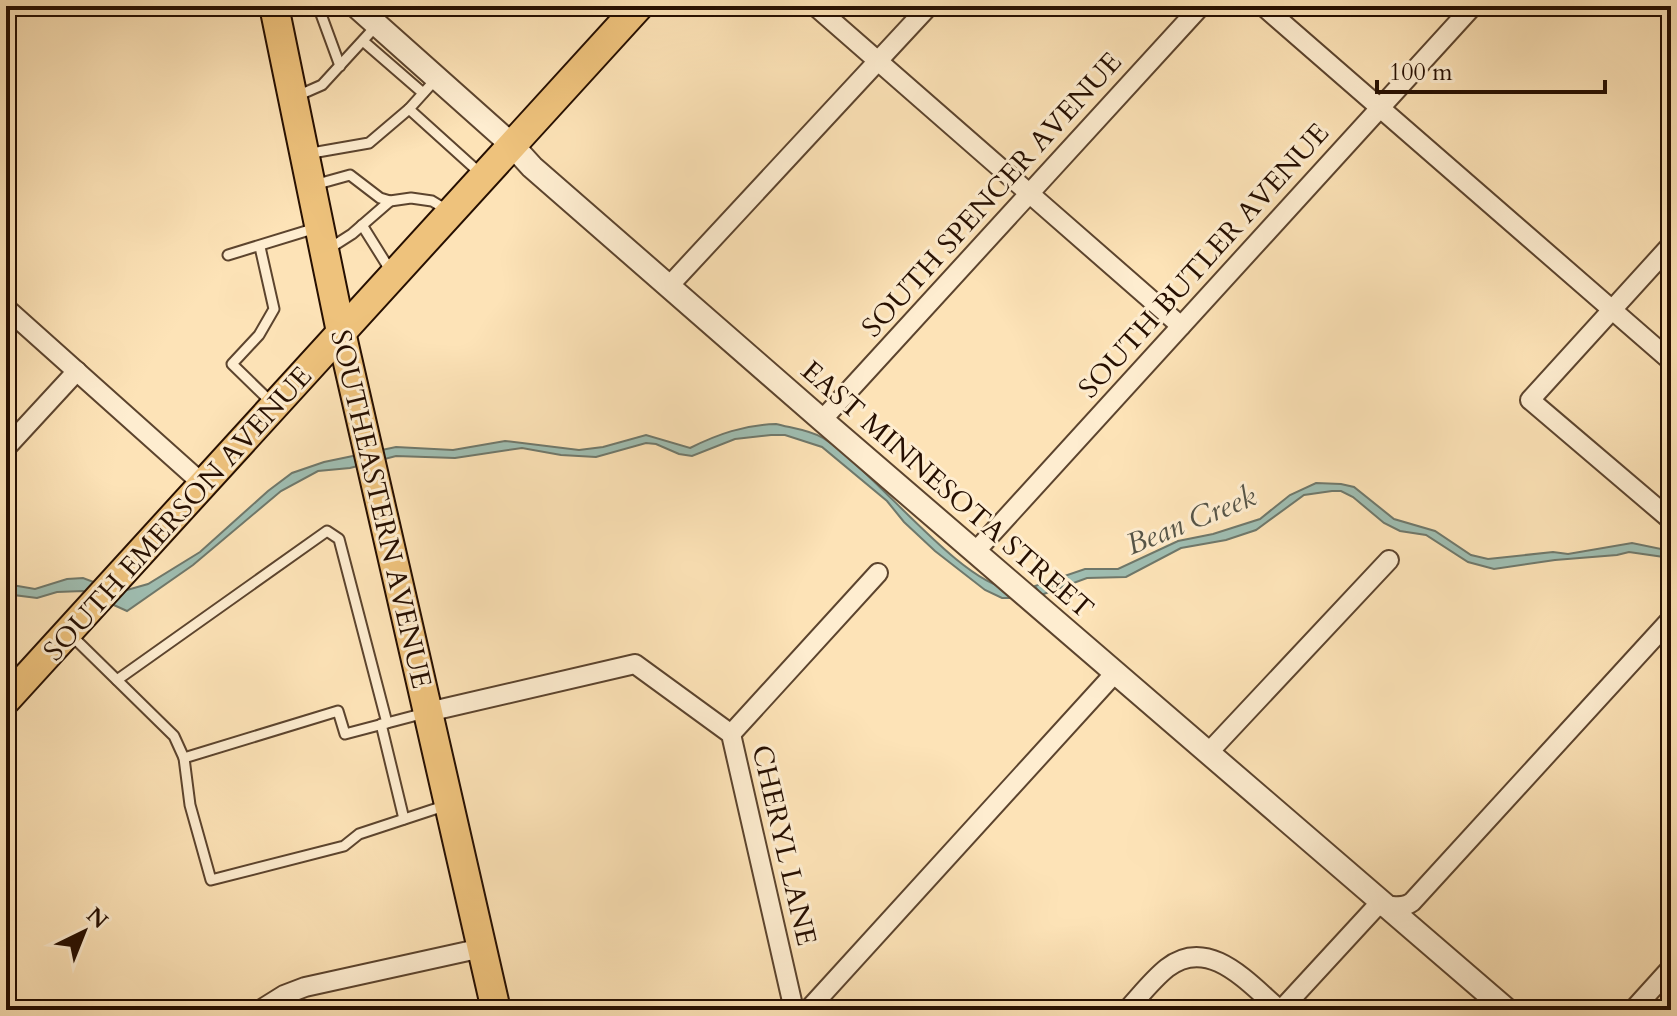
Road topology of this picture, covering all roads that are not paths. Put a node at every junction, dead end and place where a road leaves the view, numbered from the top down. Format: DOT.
graph roads {
  1 [pos="274,6"];
  2 [pos="318,6"];
  3 [pos="356,6"];
  4 [pos="639,6"];
  5 [pos="815,6"];
  6 [pos="929,6"];
  7 [pos="1201,6"];
  8 [pos="1263,6"];
  9 [pos="1473,6"];
  10 [pos="370,33"];
  11 [pos="878,61"];
  12 [pos="340,66"];
  13 [pos="430,86"];
  14 [pos="292,97"];
  15 [pos="1380,107"];
  16 [pos="409,109"];
  17 [pos="512,145"];
  18 [pos="304,154"];
  19 [pos="484,176"];
  20 [pos="311,186"];
  21 [pos="1030,193"];
  22 [pos="390,201"];
  23 [pos="450,213"];
  24 [pos="362,225"];
  25 [pos="322,239"];
  26 [pos="1671,245"];
  27 [pos="260,247"];
  28 [pos="228,255"];
  29 [pos="394,275"];
  30 [pos="669,286"];
  31 [pos="6,308"];
  32 [pos="1613,310"];
  33 [pos="1181,326"];
  34 [pos="341,332"];
  35 [pos="1671,361"];
  36 [pos="77,371"];
  37 [pos="275,406"];
  38 [pos="822,420"];
  39 [pos="6,448"];
  40 [pos="204,485"];
  41 [pos="1671,520"];
  42 [pos="975,552"];
  43 [pos="1389,560"];
  44 [pos="878,573"];
  45 [pos="1671,619"];
  46 [pos="69,633"];
  47 [pos="1115,673"];
  48 [pos="117,680"];
  49 [pos="6,700"];
  50 [pos="428,712"];
  51 [pos="384,724"];
  52 [pos="731,734"];
  53 [pos="1208,753"];
  54 [pos="184,758"];
  55 [pos="449,805"];
  56 [pos="404,819"];
  57 [pos="1385,904"];
  58 [pos="482,948"];
  59 [pos="1671,968"];
  60 [pos="260,1010"];
  61 [pos="496,1010"];
  62 [pos="794,1010"];
  63 [pos="808,1010"];
  64 [pos="1127,1010"];
  65 [pos="1280,1010"];
  66 [pos="1507,1010"];
  67 [pos="1633,1010"];
  1 -- 14 [label="main road, SOUTHEASTERN AVENUE"];
  2 -- 12 [label="lane"];
  3 -- 10 [label="street, EAST MINNESOTA STREET"];
  4 -- 17 [label="main road, SOUTH EMERSON AVENUE"];
  5 -- 11 [label="street"];
  6 -- 11 [label="street"];
  7 -- 21 [label="street, SOUTH SPENCER AVENUE"];
  8 -- 15 [label="street"];
  9 -- 15 [label="street, SOUTH BUTLER AVENUE"];
  10 -- 12 [label="lane"];
  10 -- 13 [label="street, EAST MINNESOTA STREET"];
  11 -- 21 [label="street"];
  11 -- 30 [label="street"];
  12 -- 14 [label="lane"];
  13 -- 16 [label="lane"];
  13 -- 17 [label="street, EAST MINNESOTA STREET"];
  14 -- 18 [label="main road, SOUTHEASTERN AVENUE"];
  15 -- 32 [label="street"];
  15 -- 33 [label="street, SOUTH BUTLER AVENUE"];
  16 -- 18 [label="lane"];
  16 -- 19 [label="lane"];
  17 -- 19 [label="main road, SOUTH EMERSON AVENUE"];
  17 -- 30 [label="street, EAST MINNESOTA STREET"];
  18 -- 20 [label="main road, SOUTHEASTERN AVENUE"];
  19 -- 23 [label="main road, SOUTH EMERSON AVENUE"];
  20 -- 22 [label="lane"];
  20 -- 25 [label="main road, SOUTHEASTERN AVENUE"];
  21 -- 33 [label="street"];
  21 -- 38 [label="street, SOUTH SPENCER AVENUE"];
  22 -- 23 [label="lane"];
  22 -- 24 [label="lane"];
  23 -- 29 [label="main road, SOUTH EMERSON AVENUE"];
  24 -- 25 [label="lane"];
  24 -- 29 [label="lane"];
  25 -- 27 [label="lane"];
  25 -- 34 [label="main road, SOUTHEASTERN AVENUE"];
  26 -- 32 [label="street"];
  27 -- 28 [label="lane"];
  27 -- 37 [label="lane"];
  29 -- 34 [label="main road, SOUTH EMERSON AVENUE"];
  30 -- 38 [label="street, EAST MINNESOTA STREET"];
  31 -- 36 [label="street"];
  32 -- 35 [label="street"];
  32 -- 41 [label="street"];
  33 -- 42 [label="street, SOUTH BUTLER AVENUE"];
  34 -- 37 [label="main road, SOUTH EMERSON AVENUE"];
  34 -- 50 [label="main road, SOUTHEASTERN AVENUE"];
  36 -- 39 [label="street"];
  36 -- 40 [label="street"];
  37 -- 40 [label="main road, SOUTH EMERSON AVENUE"];
  38 -- 42 [label="street, EAST MINNESOTA STREET"];
  40 -- 46 [label="main road, SOUTH EMERSON AVENUE"];
  42 -- 47 [label="street, EAST MINNESOTA STREET"];
  43 -- 53 [label="street"];
  44 -- 52 [label="street"];
  45 -- 57 [label="street"];
  46 -- 48 [label="lane"];
  46 -- 49 [label="main road, SOUTH EMERSON AVENUE"];
  47 -- 53 [label="street, EAST MINNESOTA STREET"];
  47 -- 63 [label="street"];
  48 -- 51 [label="lane"];
  48 -- 54 [label="lane"];
  50 -- 51 [label="lane"];
  50 -- 52 [label="street, CHERYL LANE"];
  50 -- 55 [label="main road, SOUTHEASTERN AVENUE"];
  51 -- 54 [label="lane"];
  51 -- 56 [label="lane"];
  52 -- 62 [label="street, CHERYL LANE"];
  53 -- 57 [label="street, EAST MINNESOTA STREET"];
  54 -- 56 [label="lane"];
  55 -- 56 [label="lane"];
  55 -- 58 [label="main road, SOUTHEASTERN AVENUE"];
  57 -- 65 [label="street"];
  57 -- 66 [label="street, EAST MINNESOTA STREET"];
  58 -- 60 [label="street"];
  58 -- 61 [label="main road, SOUTHEASTERN AVENUE"];
  59 -- 67 [label="street"];
  64 -- 65 [label="street"];
}
